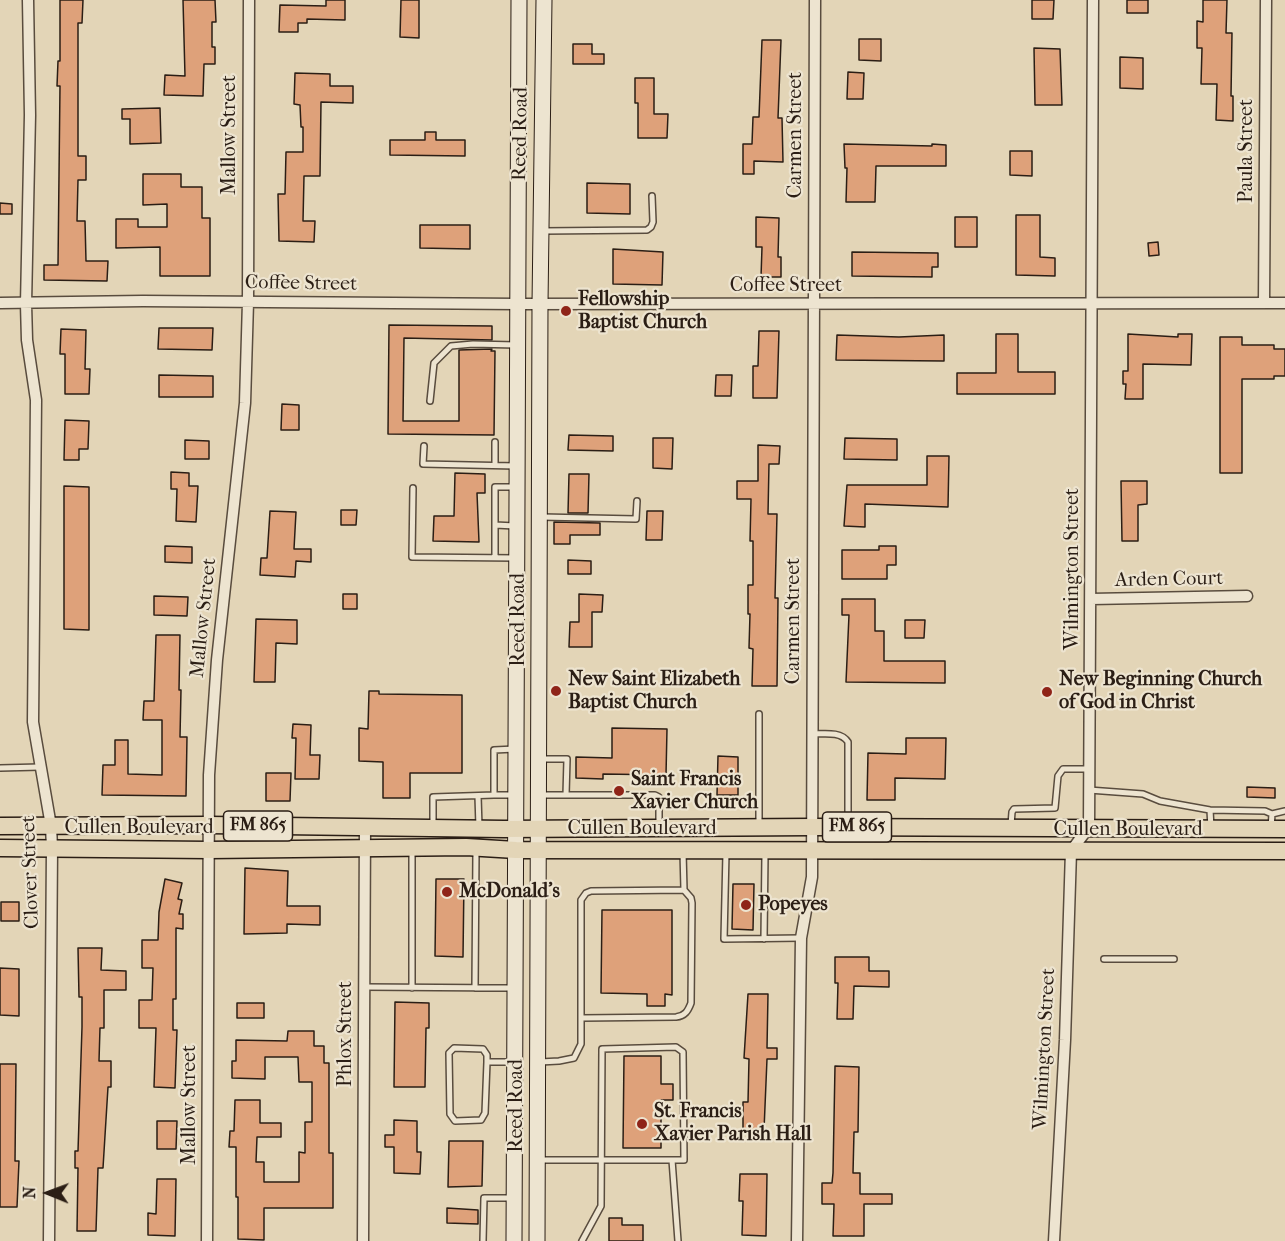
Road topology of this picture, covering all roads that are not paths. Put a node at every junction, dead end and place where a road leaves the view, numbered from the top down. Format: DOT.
graph roads {
  1 [pos="28,0"];
  2 [pos="249,0"];
  3 [pos="519,0"];
  4 [pos="544,0"];
  5 [pos="814,0"];
  6 [pos="1093,0"];
  7 [pos="1266,0"];
  8 [pos="519,26"];
  9 [pos="544,27"];
  10 [pos="652,196"];
  11 [pos="541,231"];
  12 [pos="248,302"];
  13 [pos="1091,302"];
  14 [pos="0,303"];
  15 [pos="1264,303"];
  16 [pos="1285,303"];
  17 [pos="26,304"];
  18 [pos="518,304"];
  19 [pos="540,304"];
  20 [pos="813,304"];
  21 [pos="518,345"];
  22 [pos="430,401"];
  23 [pos="495,442"];
  24 [pos="424,446"];
  25 [pos="495,465"];
  26 [pos="518,466"];
  27 [pos="518,487"];
  28 [pos="412,488"];
  29 [pos="637,501"];
  30 [pos="540,517"];
  31 [pos="495,525"];
  32 [pos="518,526"];
  33 [pos="495,558"];
  34 [pos="518,558"];
  35 [pos="1246,596"];
  36 [pos="1091,599"];
  37 [pos="518,615"];
  38 [pos="540,616"];
  39 [pos="759,714"];
  40 [pos="812,734"];
  41 [pos="517,749"];
  42 [pos="539,759"];
  43 [pos="40,767"];
  44 [pos="0,768"];
  45 [pos="1089,769"];
  46 [pos="1089,790"];
  47 [pos="478,795"];
  48 [pos="494,795"];
  49 [pos="516,795"];
  50 [pos="539,795"];
  51 [pos="566,795"];
  52 [pos="1210,810"];
  53 [pos="1285,811"];
  54 [pos="209,825"];
  55 [pos="1277,825"];
  56 [pos="0,826"];
  57 [pos="51,826"];
  58 [pos="365,827"];
  59 [pos="759,827"];
  60 [pos="812,827"];
  61 [pos="848,827"];
  62 [pos="1011,827"];
  63 [pos="1089,827"];
  64 [pos="433,828"];
  65 [pos="479,828"];
  66 [pos="539,828"];
  67 [pos="658,828"];
  68 [pos="516,829"];
  69 [pos="1211,829"];
  70 [pos="0,848"];
  71 [pos="52,848"];
  72 [pos="364,848"];
  73 [pos="412,848"];
  74 [pos="476,848"];
  75 [pos="209,850"];
  76 [pos="516,850"];
  77 [pos="539,850"];
  78 [pos="683,850"];
  79 [pos="726,850"];
  80 [pos="765,850"];
  81 [pos="812,850"];
  82 [pos="1071,851"];
  83 [pos="1282,851"];
  84 [pos="684,890"];
  85 [pos="801,938"];
  86 [pos="764,939"];
  87 [pos="1104,959"];
  88 [pos="1174,959"];
  89 [pos="364,987"];
  90 [pos="412,987"];
  91 [pos="475,988"];
  92 [pos="516,988"];
  93 [pos="582,1018"];
  94 [pos="487,1062"];
  95 [pos="516,1062"];
  96 [pos="538,1063"];
  97 [pos="538,1160"];
  98 [pos="600,1160"];
  99 [pos="672,1160"];
  100 [pos="515,1198"];
  101 [pos="49,1241"];
  102 [pos="207,1241"];
  103 [pos="363,1241"];
  104 [pos="483,1241"];
  105 [pos="514,1241"];
  106 [pos="537,1241"];
  107 [pos="582,1241"];
  108 [pos="678,1241"];
  109 [pos="797,1241"];
  110 [pos="1054,1241"];
  1 -- 17 [label="street, Clover Street"];
  2 -- 12 [label="street, Mallow Street"];
  3 -- 8 [label="street, Reed Road"];
  4 -- 9 [label="street, Reed Road"];
  5 -- 20 [label="street, Carmen Street"];
  6 -- 13 [label="street, Wilmington Street"];
  7 -- 15 [label="street, Paula Street"];
  8 -- 9 [label="street"];
  8 -- 18 [label="street, Reed Road"];
  9 -- 11 [label="street, Reed Road"];
  10 -- 11 [label="lane"];
  11 -- 19 [label="street, Reed Road"];
  12 -- 17 [label="street, Coffee Street"];
  12 -- 18 [label="street, Coffee Street"];
  12 -- 54 [label="street, Mallow Street"];
  13 -- 15 [label="street, Coffee Street"];
  13 -- 20 [label="street, Coffee Street"];
  13 -- 36 [label="street, Wilmington Street"];
  14 -- 17 [label="street, Coffee Street"];
  15 -- 16 [label="street, Coffee Street"];
  17 -- 43 [label="street, Clover Street"];
  18 -- 19 [label="street, Coffee Street"];
  18 -- 21 [label="street, Reed Road"];
  19 -- 20 [label="street, Coffee Street"];
  19 -- 30 [label="street, Reed Road"];
  20 -- 40 [label="street, Carmen Street"];
  21 -- 22 [label="lane"];
  21 -- 26 [label="street, Reed Road"];
  23 -- 25 [label="lane"];
  24 -- 25 [label="lane"];
  25 -- 26 [label="lane"];
  26 -- 27 [label="street, Reed Road"];
  27 -- 31 [label="lane"];
  27 -- 32 [label="street, Reed Road"];
  28 -- 33 [label="lane"];
  29 -- 30 [label="lane"];
  30 -- 38 [label="street, Reed Road"];
  31 -- 32 [label="lane"];
  31 -- 33 [label="lane"];
  32 -- 34 [label="street, Reed Road"];
  33 -- 34 [label="lane"];
  34 -- 37 [label="street, Reed Road"];
  35 -- 36 [label="street, Arden Court"];
  36 -- 45 [label="street, Wilmington Street"];
  37 -- 38 [label="street"];
  37 -- 41 [label="street, Reed Road"];
  38 -- 42 [label="street, Reed Road"];
  39 -- 59 [label="lane"];
  40 -- 60 [label="street, Carmen Street"];
  40 -- 61 [label="lane"];
  41 -- 48 [label="lane"];
  41 -- 49 [label="street, Reed Road"];
  42 -- 50 [label="street, Reed Road"];
  42 -- 51 [label="lane"];
  43 -- 44 [label="lane"];
  43 -- 57 [label="street, Clover Street"];
  45 -- 46 [label="street, Wilmington Street"];
  45 -- 62 [label="lane"];
  46 -- 52 [label="lane"];
  46 -- 63 [label="street, Wilmington Street"];
  47 -- 48 [label="lane"];
  47 -- 64 [label="lane"];
  47 -- 65 [label="lane"];
  48 -- 49 [label="lane"];
  49 -- 68 [label="street, Reed Road"];
  50 -- 51 [label="lane"];
  50 -- 66 [label="street, Reed Road"];
  51 -- 67 [label="lane"];
  52 -- 55 [label="lane"];
  52 -- 69 [label="lane"];
  53 -- 55 [label="lane"];
  54 -- 57 [label="main road, Cullen Boulevard / FM 865"];
  54 -- 58 [label="main road, Cullen Boulevard / FM 865"];
  54 -- 75 [label="street, Mallow Street"];
  55 -- 69 [label="main road, Cullen Boulevard / FM 865"];
  55 -- 83 [label="main road"];
  56 -- 57 [label="main road, Cullen Boulevard / FM 865"];
  57 -- 71 [label="street, Clover Street"];
  58 -- 64 [label="main road, Cullen Boulevard / FM 865"];
  58 -- 72 [label="street, Phlox Street"];
  59 -- 60 [label="main road, Cullen Boulevard / FM 865"];
  59 -- 67 [label="main road, Cullen Boulevard / FM 865"];
  60 -- 61 [label="main road, Cullen Boulevard / FM 865"];
  60 -- 81 [label="street, Carmen Street"];
  61 -- 62 [label="main road, Cullen Boulevard / FM 865"];
  62 -- 63 [label="main road, Cullen Boulevard / FM 865"];
  63 -- 69 [label="main road, Cullen Boulevard / FM 865"];
  63 -- 82 [label="street"];
  64 -- 65 [label="main road, Cullen Boulevard / FM 865"];
  65 -- 68 [label="main road, Cullen Boulevard / FM 865"];
  66 -- 67 [label="main road, Cullen Boulevard / FM 865"];
  66 -- 68 [label="main road, Cullen Boulevard / FM 865"];
  66 -- 77 [label="street, Reed Road"];
  68 -- 76 [label="street, Reed Road"];
  70 -- 71 [label="main road, Cullen Boulevard / FM 865"];
  71 -- 75 [label="main road, Cullen Boulevard / FM 865"];
  71 -- 101 [label="street, Clover Street"];
  72 -- 73 [label="main road, Cullen Boulevard / FM 865"];
  72 -- 75 [label="main road, Cullen Boulevard / FM 865"];
  72 -- 89 [label="street, Phlox Street"];
  73 -- 74 [label="main road, Cullen Boulevard / FM 865"];
  73 -- 90 [label="lane"];
  74 -- 76 [label="main road, Cullen Boulevard / FM 865"];
  74 -- 91 [label="lane"];
  75 -- 102 [label="street, Mallow Street"];
  76 -- 77 [label="main road, Cullen Boulevard / FM 865"];
  76 -- 92 [label="street, Reed Road"];
  77 -- 78 [label="main road, Cullen Boulevard / FM 865"];
  77 -- 96 [label="street, Reed Road"];
  78 -- 79 [label="main road, Cullen Boulevard / FM 865"];
  78 -- 84 [label="lane"];
  79 -- 80 [label="main road, Cullen Boulevard / FM 865"];
  79 -- 86 [label="lane"];
  80 -- 81 [label="main road, Cullen Boulevard / FM 865"];
  80 -- 86 [label="lane"];
  81 -- 82 [label="main road, Cullen Boulevard / FM 865"];
  81 -- 85 [label="street, Carmen Street"];
  82 -- 83 [label="main road, Cullen Boulevard / FM 865"];
  82 -- 110 [label="street, Wilmington Street"];
  84 -- 93 [label="lane"];
  84 -- 93 [label="lane"];
  85 -- 86 [label="lane"];
  85 -- 109 [label="street, Carmen Street"];
  87 -- 88 [label="lane"];
  89 -- 90 [label="lane"];
  89 -- 103 [label="street, Phlox Street"];
  90 -- 91 [label="lane"];
  91 -- 92 [label="lane"];
  92 -- 95 [label="street, Reed Road"];
  93 -- 96 [label="lane"];
  94 -- 94 [label="lane"];
  94 -- 95 [label="lane"];
  95 -- 96 [label="street"];
  95 -- 100 [label="street, Reed Road"];
  96 -- 97 [label="street, Reed Road"];
  97 -- 98 [label="lane"];
  97 -- 106 [label="street, Reed Road"];
  98 -- 99 [label="lane"];
  98 -- 99 [label="lane"];
  98 -- 107 [label="lane"];
  99 -- 108 [label="lane"];
  100 -- 104 [label="lane"];
  100 -- 105 [label="street, Reed Road"];
}
